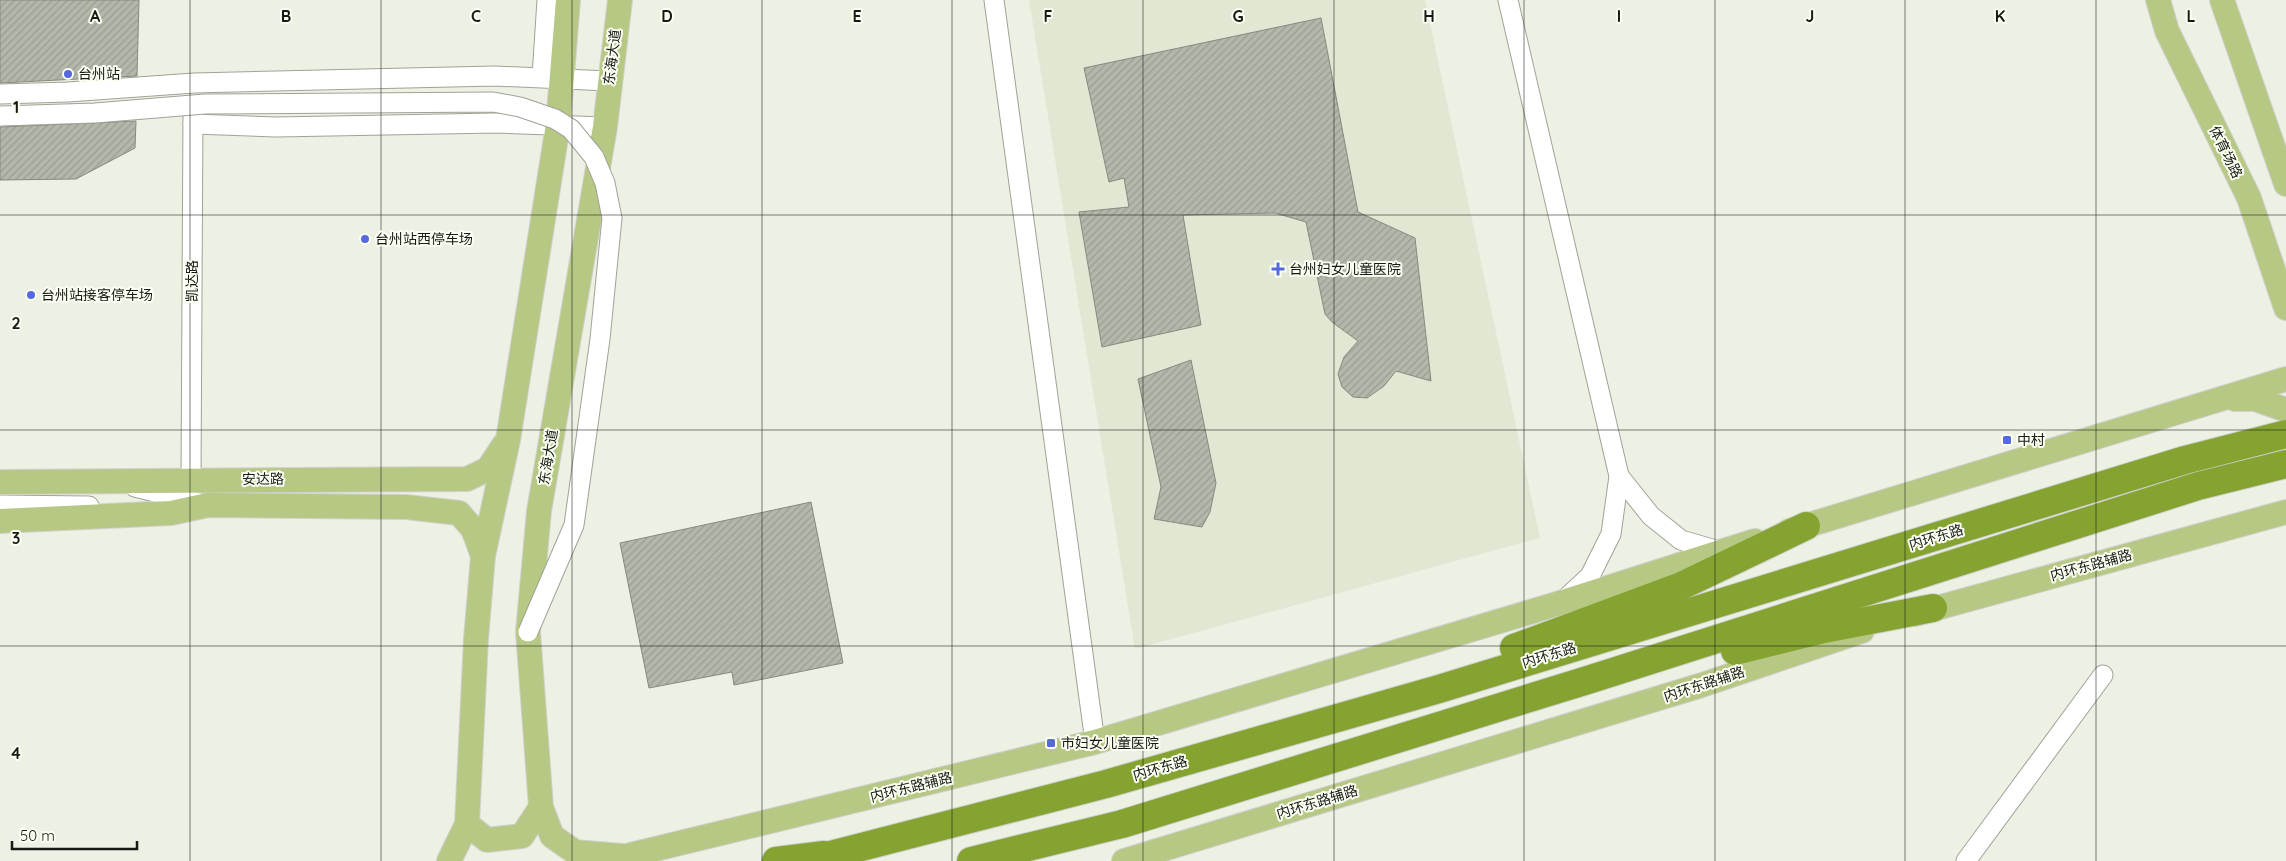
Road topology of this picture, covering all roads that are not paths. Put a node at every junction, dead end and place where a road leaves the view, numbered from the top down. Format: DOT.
graph roads {
  1 [pos="546,0"];
  2 [pos="568,0"];
  3 [pos="620,0"];
  4 [pos="994,0"];
  5 [pos="1508,0"];
  6 [pos="2158,0"];
  7 [pos="2222,0"];
  8 [pos="553,77"];
  9 [pos="609,81"];
  10 [pos="194,83"];
  11 [pos="0,94"];
  12 [pos="0,103"];
  13 [pos="204,104"];
  14 [pos="0,116"];
  15 [pos="193,124"];
  16 [pos="558,124"];
  17 [pos="605,127"];
  18 [pos="2286,184"];
  19 [pos="2286,308"];
  20 [pos="2286,379"];
  21 [pos="2221,399"];
  22 [pos="2286,410"];
  23 [pos="2286,434"];
  24 [pos="508,440"];
  25 [pos="2286,464"];
  26 [pos="1619,476"];
  27 [pos="191,480"];
  28 [pos="0,482"];
  29 [pos="116,482"];
  30 [pos="0,505"];
  31 [pos="208,505"];
  32 [pos="2281,509"];
  33 [pos="0,521"];
  34 [pos="1806,526"];
  35 [pos="1720,551"];
  36 [pos="483,556"];
  37 [pos="1560,603"];
  38 [pos="1933,608"];
  39 [pos="528,632"];
  40 [pos="2103,675"];
  41 [pos="1591,679"];
  42 [pos="1439,689"];
  43 [pos="1095,742"];
  44 [pos="542,806"];
  45 [pos="468,824"];
  46 [pos="846,852"];
  47 [pos="616,859"];
  48 [pos="449,861"];
  49 [pos="776,861"];
  50 [pos="807,861"];
  51 [pos="971,861"];
  52 [pos="1124,861"];
  53 [pos="1966,861"];
  1 -- 8 [label="street"];
  2 -- 8 [label="main road"];
  3 -- 9 [label="main road, 东海大道"];
  4 -- 43 [label="street"];
  5 -- 26 [label="street"];
  6 -- 19 [label="main road, 体育场路"];
  7 -- 18 [label="main road"];
  8 -- 9 [label="street"];
  8 -- 10 [label="street"];
  8 -- 16 [label="main road"];
  9 -- 17 [label="main road, 东海大道"];
  10 -- 11 [label="street"];
  10 -- 15 [label="street, 凯达路"];
  12 -- 13 [label="street, bridge"];
  13 -- 14 [label="street, bridge"];
  13 -- 39 [label="street, bridge"];
  15 -- 16 [label="street"];
  15 -- 27 [label="street, 凯达路"];
  16 -- 17 [label="street"];
  16 -- 24 [label="main road"];
  17 -- 39 [label="main road, 东海大道"];
  20 -- 21 [label="main road"];
  21 -- 22 [label="main road"];
  21 -- 34 [label="main road"];
  23 -- 42 [label="highway, 内环东路"];
  24 -- 27 [label="main road, 安达路"];
  24 -- 36 [label="main road"];
  25 -- 41 [label="highway"];
  26 -- 35 [label="street"];
  26 -- 37 [label="street"];
  27 -- 29 [label="main road, 安达路"];
  28 -- 29 [label="main road, 安达路"];
  29 -- 31 [label="street"];
  30 -- 31 [label="street"];
  31 -- 33 [label="main road, 安达路"];
  31 -- 36 [label="main road, 安达路"];
  32 -- 38 [label="main road, 内环东路辅路"];
  34 -- 35 [label="main road"];
  34 -- 42 [label="highway"];
  35 -- 37 [label="main road, 内环东路辅路"];
  36 -- 45 [label="main road"];
  37 -- 43 [label="main road, 内环东路辅路"];
  38 -- 41 [label="highway"];
  38 -- 52 [label="main road, 内环东路辅路"];
  39 -- 44 [label="main road, 东海大道"];
  40 -- 53 [label="street"];
  41 -- 51 [label="highway"];
  42 -- 46 [label="highway, 内环东路"];
  43 -- 47 [label="main road, 内环东路辅路"];
  44 -- 45 [label="main road"];
  44 -- 47 [label="main road, 东海大道"];
  45 -- 48 [label="main road"];
  46 -- 49 [label="highway"];
  46 -- 50 [label="highway, 内环东路"];
}
